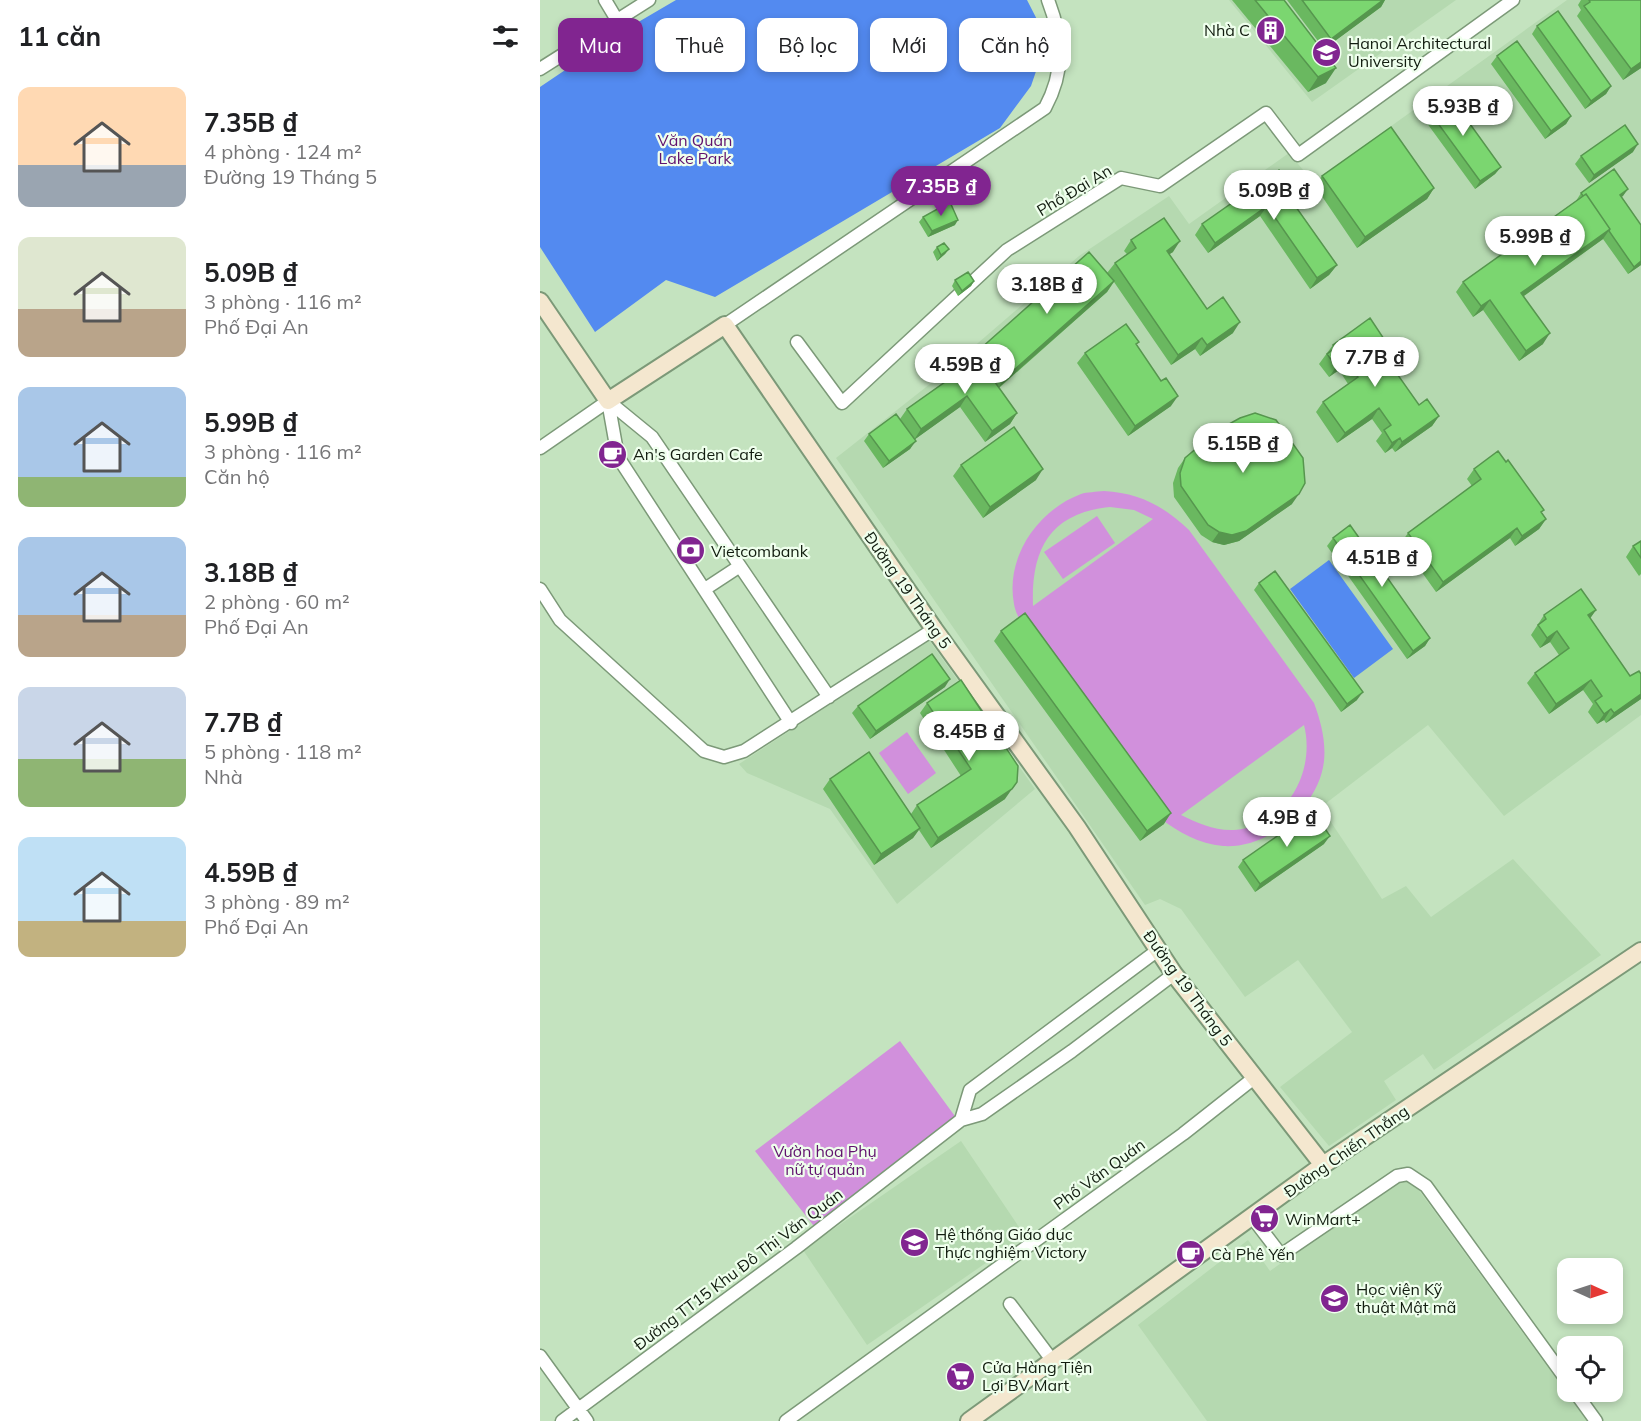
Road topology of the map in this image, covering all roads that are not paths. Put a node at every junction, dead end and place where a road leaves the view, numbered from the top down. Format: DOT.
graph roads {
  1 [pos="605,0"];
  2 [pos="649,0"];
  3 [pos="1048,0"];
  4 [pos="1513,0"];
  5 [pos="616,18"];
  6 [pos="620,18"];
  7 [pos="558,58"];
  8 [pos="540,69"];
  9 [pos="540,301"];
  10 [pos="725,325"];
  11 [pos="797,342"];
  12 [pos="608,401"];
  13 [pos="540,448"];
  14 [pos="740,566"];
  15 [pos="540,589"];
  16 [pos="705,589"];
  17 [pos="934,629"];
  18 [pos="829,697"];
  19 [pos="791,723"];
  20 [pos="1158,950"];
  21 [pos="1641,951"];
  22 [pos="1174,974"];
  23 [pos="1254,1078"];
  24 [pos="960,1120"];
  25 [pos="1323,1165"];
  26 [pos="1252,1217"];
  27 [pos="1010,1304"];
  28 [pos="540,1356"];
  29 [pos="1052,1360"];
  30 [pos="1557,1367"];
  31 [pos="1582,1402"];
  32 [pos="579,1410"];
  33 [pos="562,1421"];
  34 [pos="587,1421"];
  35 [pos="786,1421"];
  36 [pos="969,1421"];
  37 [pos="1596,1421"];
  1 -- 5 [label="street"];
  2 -- 6 [label="street"];
  3 -- 10 [label="street"];
  4 -- 11 [label="street, Phố Đại An"];
  7 -- 8 [label="street"];
  9 -- 12 [label="street"];
  10 -- 12 [label="street"];
  10 -- 17 [label="street, Đường 19 Tháng 5"];
  12 -- 13 [label="street"];
  12 -- 14 [label="street"];
  12 -- 16 [label="street"];
  14 -- 16 [label="street"];
  14 -- 18 [label="street"];
  15 -- 19 [label="street"];
  16 -- 19 [label="street"];
  17 -- 18 [label="street"];
  17 -- 20 [label="street, Đường 19 Tháng 5"];
  18 -- 19 [label="street"];
  20 -- 22 [label="street, Đường 19 Tháng 5"];
  20 -- 24 [label="street"];
  21 -- 25 [label="street, Đường Chiến Thắng"];
  22 -- 23 [label="street, Đường 19 Tháng 5"];
  22 -- 24 [label="street, Đường TT15 Khu Đô Thị Văn Quán"];
  23 -- 25 [label="street, Đường 19 Tháng 5"];
  23 -- 35 [label="street, Phố Văn Quán"];
  24 -- 32 [label="street, Đường TT15 Khu Đô Thị Văn Quán"];
  25 -- 26 [label="street, Đường Chiến Thắng"];
  26 -- 29 [label="street, Đường Chiến Thắng"];
  26 -- 30 [label="street"];
  27 -- 29 [label="street"];
  28 -- 32 [label="street"];
  29 -- 36 [label="street, Đường Chiến Thắng"];
  31 -- 37 [label="street"];
  32 -- 33 [label="street, Đường TT15 Khu Đô Thị Văn Quán"];
  32 -- 34 [label="street"];
}
